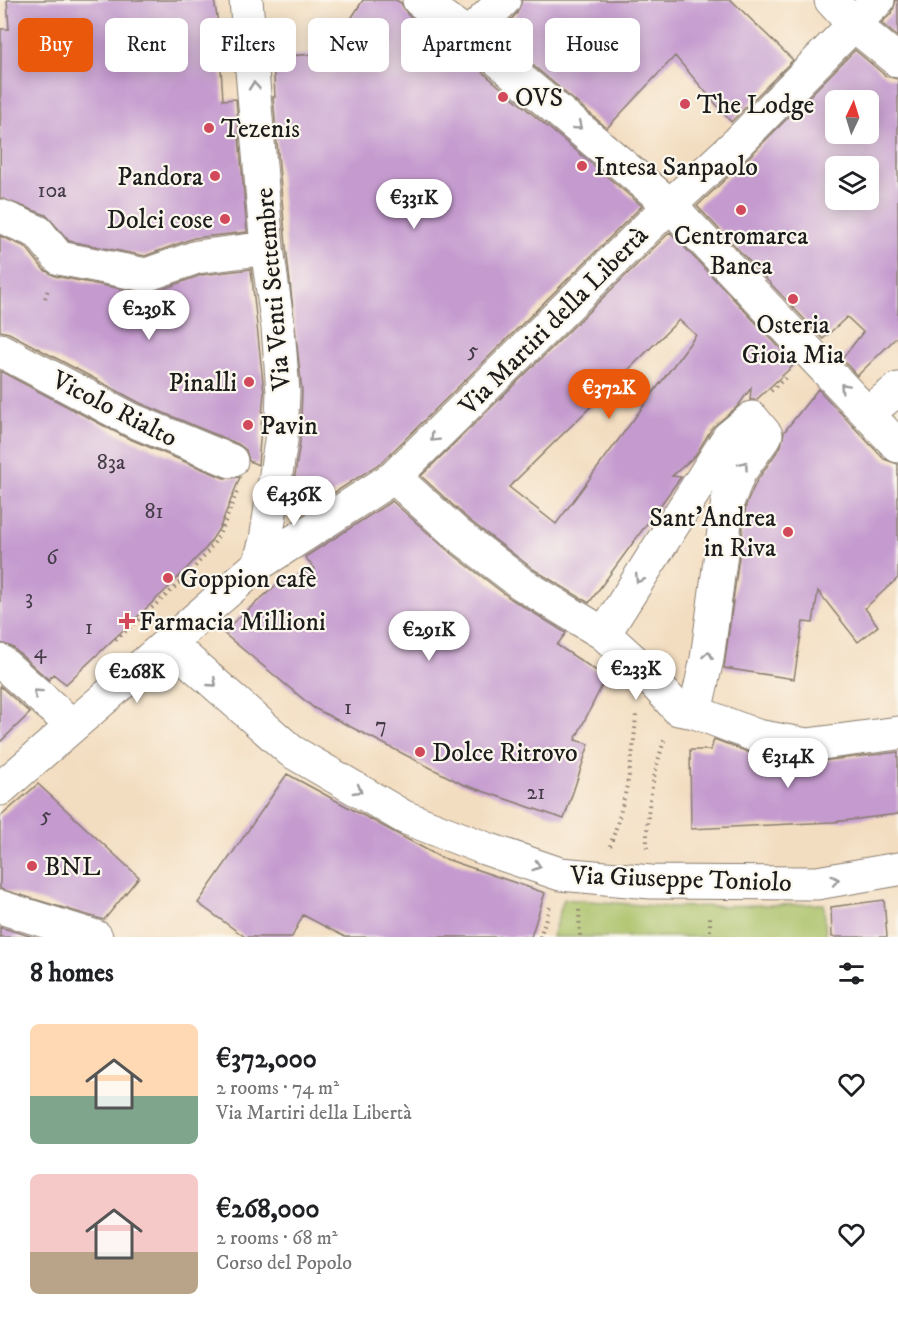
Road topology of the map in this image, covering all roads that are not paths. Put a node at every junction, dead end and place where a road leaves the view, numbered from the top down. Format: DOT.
graph roads {
  1 [pos="419,0"];
  2 [pos="504,0"];
  3 [pos="831,0"];
  4 [pos="878,0"];
  5 [pos="250,4"];
  6 [pos="444,18"];
  7 [pos="485,18"];
  8 [pos="854,25"];
  9 [pos="898,62"];
  10 [pos="512,72"];
  11 [pos="669,205"];
  12 [pos="0,216"];
  13 [pos="267,248"];
  14 [pos="0,350"];
  15 [pos="898,388"];
  16 [pos="868,413"];
  17 [pos="898,446"];
  18 [pos="250,468"];
  19 [pos="394,477"];
  20 [pos="259,564"];
  21 [pos="604,634"];
  22 [pos="170,644"];
  23 [pos="0,662"];
  24 [pos="695,712"];
  25 [pos="72,725"];
  26 [pos="898,733"];
  27 [pos="0,789"];
  28 [pos="898,869"];
  29 [pos="0,907"];
  30 [pos="108,933"];
  1 -- 6 [label="street"];
  2 -- 7 [label="street"];
  3 -- 8 [label="street"];
  4 -- 8 [label="street, Via Martiri della Libertà"];
  13 -- 5 [label="street, Via Venti Settembre, one-way"];
  8 -- 9 [label="street"];
  8 -- 11 [label="street, Via Martiri della Libertà"];
  10 -- 11 [label="street, one-way"];
  16 -- 11 [label="street, one-way"];
  11 -- 19 [label="street, Via Martiri della Libertà, one-way"];
  12 -- 13 [label="street"];
  13 -- 18 [label="street, Via Venti Settembre"];
  14 -- 18 [label="street, Vicolo Rialto"];
  15 -- 16 [label="street"];
  16 -- 17 [label="street"];
  18 -- 20 [label="street, Via Venti Settembre"];
  19 -- 20 [label="street, Via Martiri della Libertà"];
  19 -- 21 [label="street"];
  20 -- 22 [label="street, Via Martiri della Libertà"];
  21 -- 24 [label="street"];
  24 -- 21 [label="street, one-way"];
  22 -- 25 [label="street, Via Martiri della Libertà"];
  22 -- 28 [label="street, Via Giuseppe Toniolo, one-way"];
  25 -- 23 [label="street, one-way"];
  24 -- 26 [label="street"];
  25 -- 27 [label="street, Via Martiri della Libertà"];
  29 -- 30 [label="street"];
}
